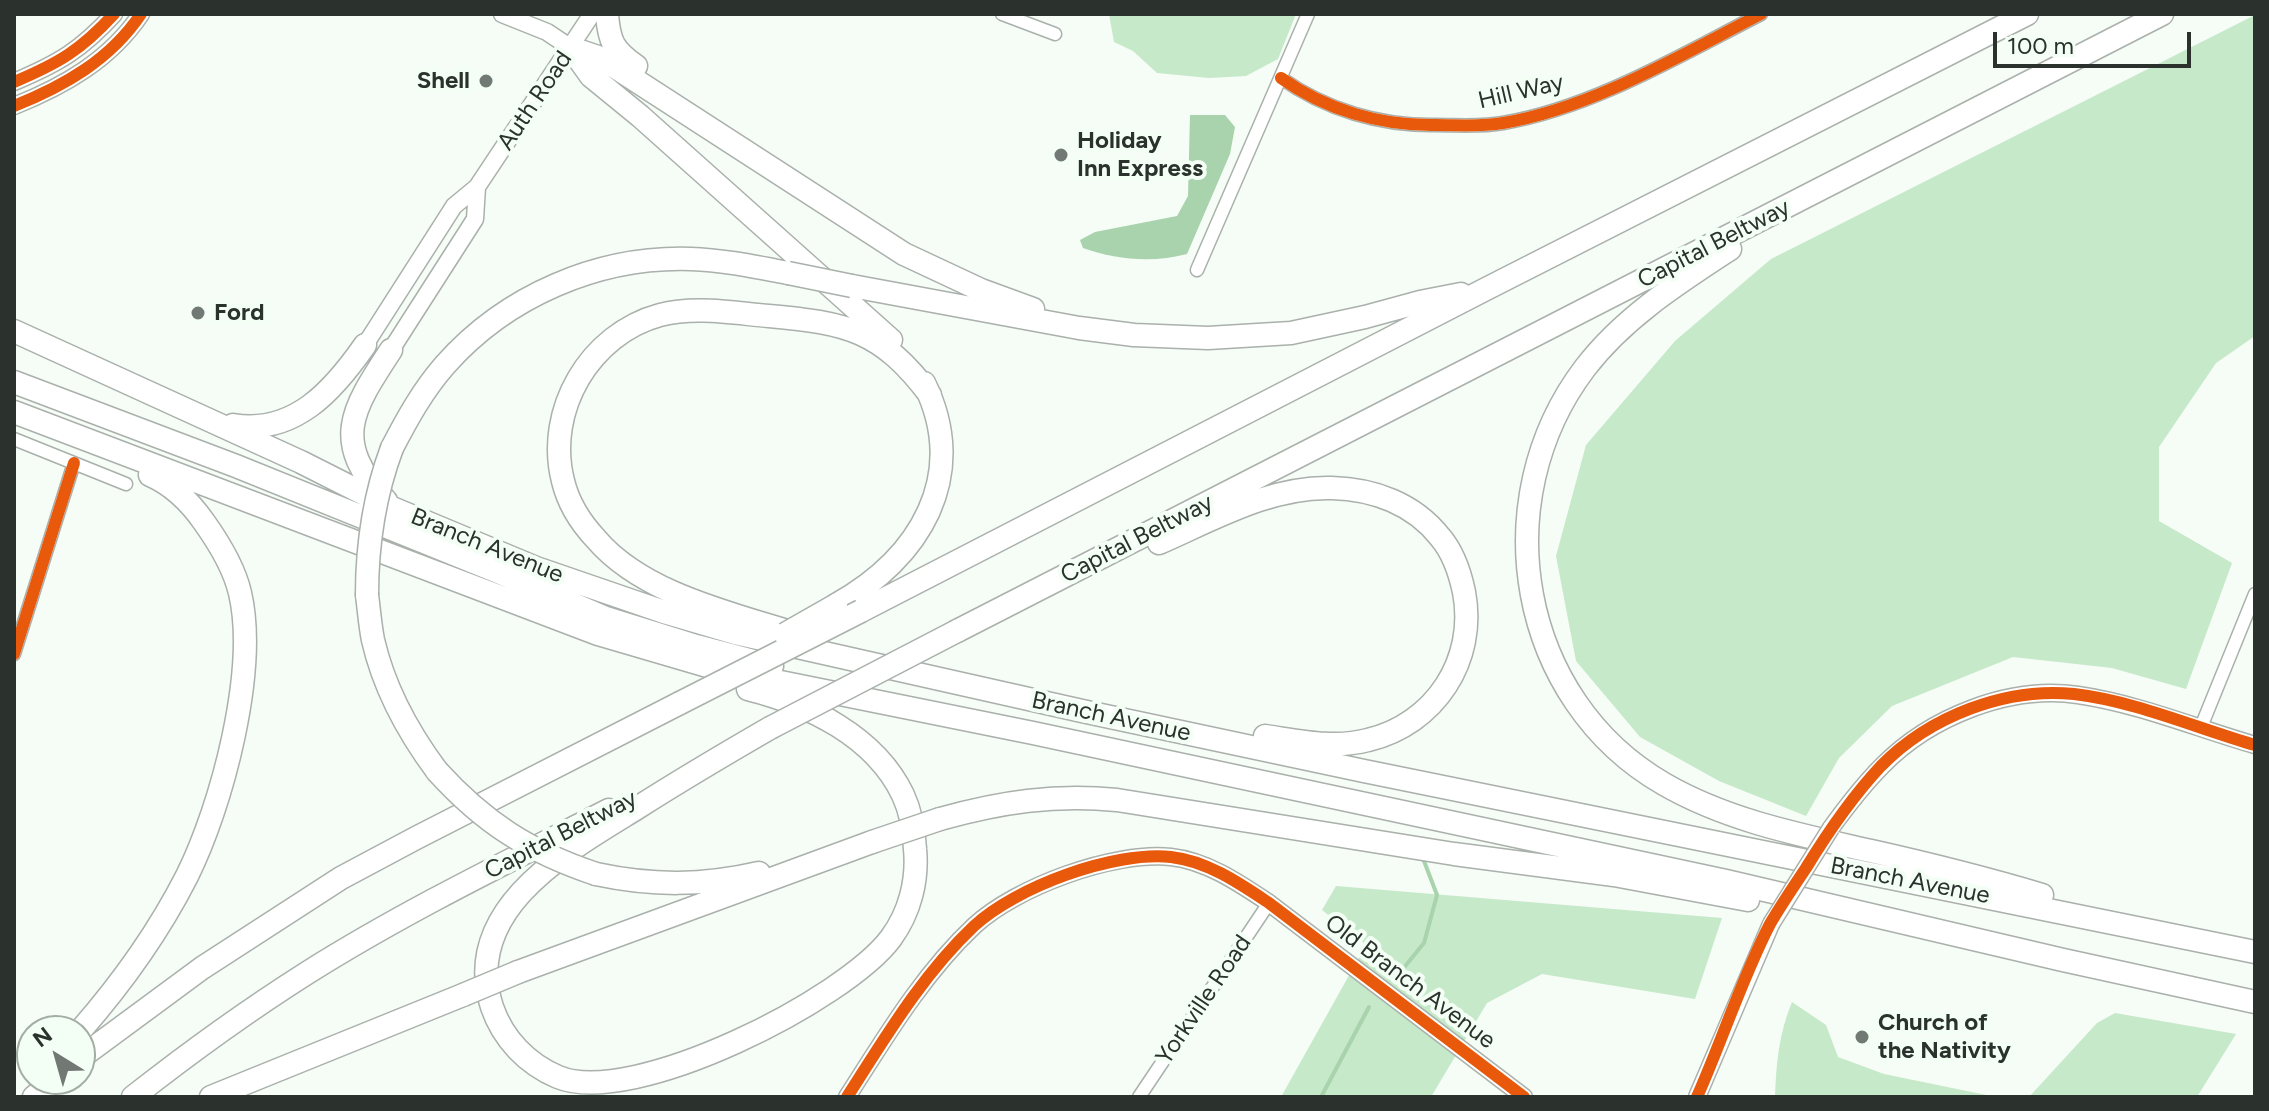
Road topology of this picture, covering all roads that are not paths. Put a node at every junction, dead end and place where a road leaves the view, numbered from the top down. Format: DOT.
graph roads {
  1 [pos="114,14"];
  2 [pos="141,14"];
  3 [pos="502,14"];
  4 [pos="592,14"];
  5 [pos="607,14"];
  6 [pos="1002,14"];
  7 [pos="1308,14"];
  8 [pos="1761,14"];
  9 [pos="2027,14"];
  10 [pos="2162,14"];
  11 [pos="1055,34"];
  12 [pos="571,48"];
  13 [pos="1281,78"];
  14 [pos="14,82"];
  15 [pos="14,106"];
  16 [pos="723,137"];
  17 [pos="1851,174"];
  18 [pos="477,187"];
  19 [pos="1197,270"];
  20 [pos="1486,289"];
  21 [pos="1079,328"];
  22 [pos="14,331"];
  23 [pos="365,345"];
  24 [pos="391,350"];
  25 [pos="14,382"];
  26 [pos="930,395"];
  27 [pos="14,412"];
  28 [pos="216,422"];
  29 [pos="71,435"];
  30 [pos="14,439"];
  31 [pos="74,463"];
  32 [pos="126,484"];
  33 [pos="392,508"];
  34 [pos="2255,596"];
  35 [pos="523,605"];
  36 [pos="957,631"];
  37 [pos="14,654"];
  38 [pos="941,679"];
  39 [pos="673,701"];
  40 [pos="1082,711"];
  41 [pos="2201,727"];
  42 [pos="770,728"];
  43 [pos="1033,733"];
  44 [pos="2255,745"];
  45 [pos="872,842"];
  46 [pos="1269,903"];
  47 [pos="1935,930"];
  48 [pos="2161,932"];
  49 [pos="2255,952"];
  50 [pos="2255,1002"];
  51 [pos="93,1015"];
  52 [pos="96,1046"];
  53 [pos="133,1097"];
  54 [pos="211,1097"];
  55 [pos="847,1097"];
  56 [pos="1139,1097"];
  57 [pos="1524,1097"];
  58 [pos="1697,1097"];
  1 -- 14 [label="street"];
  2 -- 15 [label="street"];
  3 -- 12 [label="street"];
  4 -- 12 [label="street, Auth Road"];
  5 -- 16 [label="highway"];
  6 -- 11 [label="street"];
  7 -- 13 [label="street"];
  8 -- 13 [label="street, Hill Way"];
  9 -- 20 [label="highway"];
  10 -- 17 [label="highway, Capital Beltway"];
  12 -- 16 [label="highway"];
  12 -- 18 [label="street, Auth Road"];
  12 -- 26 [label="highway"];
  13 -- 19 [label="street"];
  16 -- 21 [label="highway"];
  17 -- 36 [label="highway, Capital Beltway"];
  17 -- 48 [label="highway"];
  18 -- 23 [label="street, Auth Road"];
  18 -- 24 [label="street, Auth Road"];
  20 -- 21 [label="highway"];
  20 -- 39 [label="highway, bridge"];
  21 -- 45 [label="highway, bridge"];
  22 -- 28 [label="highway, Branch Avenue"];
  23 -- 28 [label="highway"];
  24 -- 33 [label="highway"];
  25 -- 43 [label="highway"];
  26 -- 38 [label="highway"];
  26 -- 39 [label="highway, bridge"];
  27 -- 29 [label="highway, Branch Avenue"];
  28 -- 33 [label="highway, Branch Avenue"];
  29 -- 35 [label="highway, Branch Avenue"];
  29 -- 51 [label="highway"];
  30 -- 31 [label="street"];
  31 -- 32 [label="street"];
  31 -- 37 [label="street"];
  33 -- 38 [label="highway, Branch Avenue"];
  34 -- 41 [label="street"];
  35 -- 42 [label="highway"];
  35 -- 43 [label="highway, Branch Avenue"];
  36 -- 40 [label="highway"];
  36 -- 42 [label="highway, Capital Beltway, bridge"];
  38 -- 40 [label="highway, Branch Avenue"];
  39 -- 52 [label="highway"];
  40 -- 48 [label="highway, Branch Avenue"];
  41 -- 44 [label="street"];
  41 -- 58 [label="street, bridge"];
  42 -- 53 [label="highway, Capital Beltway"];
  43 -- 47 [label="highway, Branch Avenue"];
  45 -- 47 [label="highway, bridge"];
  45 -- 54 [label="highway, bridge"];
  46 -- 55 [label="street, Old Branch Avenue"];
  46 -- 56 [label="street, Yorkville Road"];
  46 -- 57 [label="street, Old Branch Avenue"];
  47 -- 50 [label="highway, Branch Avenue"];
  48 -- 49 [label="highway, Branch Avenue"];
}
